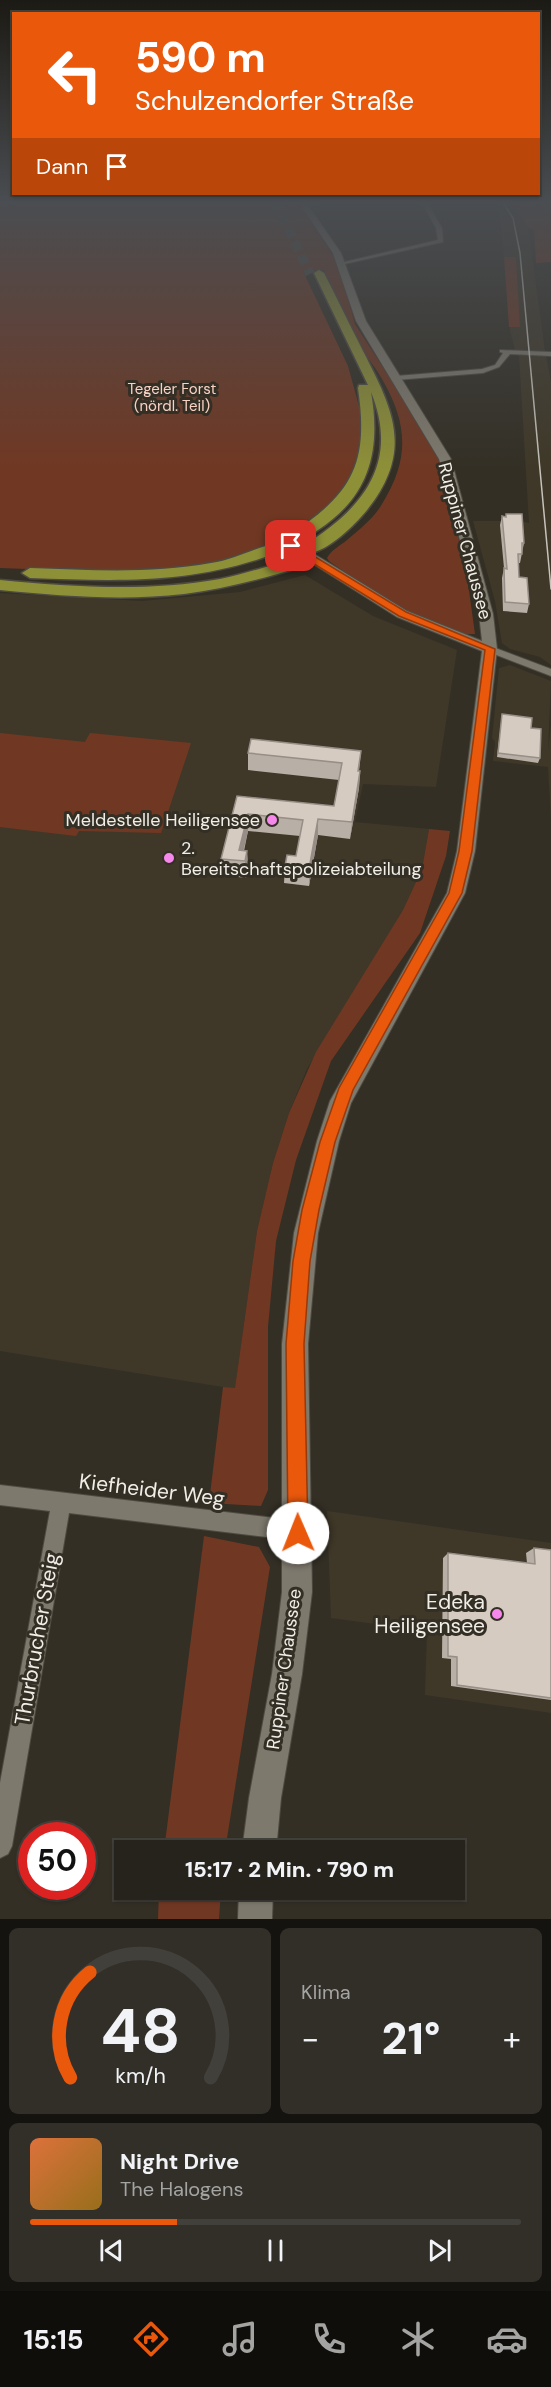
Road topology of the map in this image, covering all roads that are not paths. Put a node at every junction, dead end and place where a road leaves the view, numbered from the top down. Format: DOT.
graph roads {
  1 [pos="322,291"];
  2 [pos="323,291"];
  3 [pos="351,291"];
  4 [pos="551,354"];
  5 [pos="361,358"];
  6 [pos="396,378"];
  7 [pos="329,547"];
  8 [pos="295,551"];
  9 [pos="0,572"];
  10 [pos="0,577"];
  11 [pos="0,584"];
  12 [pos="490,649"];
  13 [pos="551,673"];
  14 [pos="0,1496"];
  15 [pos="61,1503"];
  16 [pos="298,1533"];
  17 [pos="260,1840"];
  18 [pos="0,1846"];
  19 [pos="256,1900"];
  20 [pos="255,1919"];
  1 -- 8 [label="highway"];
  2 -- 5 [label="highway"];
  3 -- 6 [label="street, Ruppiner Chaussee"];
  4 -- 6 [label="street"];
  5 -- 7 [label="highway"];
  5 -- 8 [label="highway"];
  6 -- 12 [label="street, Ruppiner Chaussee"];
  7 -- 8 [label="street"];
  8 -- 9 [label="highway"];
  8 -- 10 [label="highway"];
  8 -- 11 [label="highway"];
  8 -- 12 [label="street"];
  12 -- 13 [label="street"];
  12 -- 16 [label="street, Ruppiner Chaussee"];
  14 -- 15 [label="street, Kiefheider Weg"];
  15 -- 16 [label="street, Kiefheider Weg"];
  15 -- 18 [label="street, Thurbrucher Steig"];
  16 -- 17 [label="street, Ruppiner Chaussee"];
  19 -- 20 [label="street"];
}
